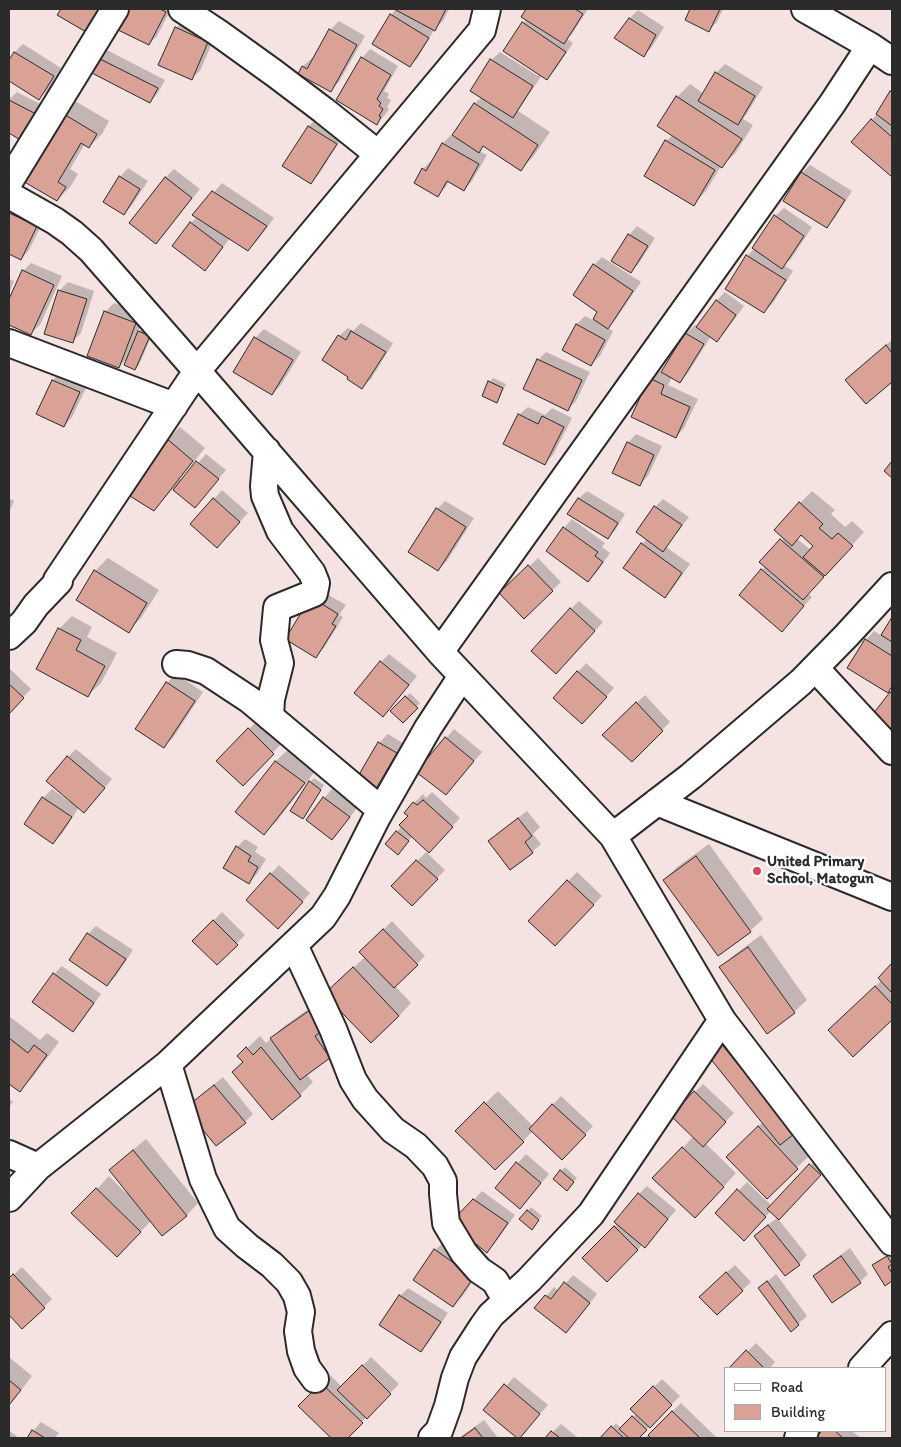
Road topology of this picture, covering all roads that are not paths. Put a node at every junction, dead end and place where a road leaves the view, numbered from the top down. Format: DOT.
graph roads {
  1 [pos="115,9"];
  2 [pos="182,9"];
  3 [pos="487,9"];
  4 [pos="805,9"];
  5 [pos="870,46"];
  6 [pos="892,61"];
  7 [pos="378,154"];
  8 [pos="9,182"];
  9 [pos="9,195"];
  10 [pos="9,343"];
  11 [pos="198,371"];
  12 [pos="174,406"];
  13 [pos="267,451"];
  14 [pos="892,586"];
  15 [pos="9,636"];
  16 [pos="440,652"];
  17 [pos="176,664"];
  18 [pos="815,668"];
  19 [pos="462,676"];
  20 [pos="270,716"];
  21 [pos="892,751"];
  22 [pos="657,802"];
  23 [pos="381,810"];
  24 [pos="613,836"];
  25 [pos="892,897"];
  26 [pos="294,946"];
  27 [pos="722,1020"];
  28 [pos="168,1064"];
  29 [pos="9,1154"];
  30 [pos="38,1167"];
  31 [pos="9,1198"];
  32 [pos="892,1242"];
  33 [pos="506,1300"];
  34 [pos="892,1335"];
  35 [pos="863,1367"];
  36 [pos="315,1379"];
  37 [pos="432,1438"];
  1 -- 8 [label="street"];
  2 -- 7 [label="street"];
  3 -- 7 [label="street"];
  4 -- 5 [label="street"];
  5 -- 6 [label="street"];
  5 -- 16 [label="street"];
  7 -- 11 [label="street"];
  9 -- 11 [label="street"];
  10 -- 12 [label="street"];
  11 -- 12 [label="street"];
  11 -- 13 [label="street"];
  12 -- 15 [label="street"];
  13 -- 16 [label="street"];
  13 -- 20 [label="street"];
  14 -- 18 [label="street"];
  16 -- 19 [label="street"];
  17 -- 20 [label="street"];
  18 -- 21 [label="street"];
  18 -- 22 [label="street"];
  19 -- 23 [label="street"];
  19 -- 24 [label="street"];
  20 -- 23 [label="street"];
  22 -- 24 [label="street"];
  22 -- 25 [label="street"];
  23 -- 26 [label="street"];
  24 -- 27 [label="street"];
  26 -- 28 [label="street"];
  26 -- 33 [label="street"];
  27 -- 32 [label="street"];
  27 -- 33 [label="street"];
  28 -- 30 [label="street"];
  28 -- 36 [label="street"];
  29 -- 30 [label="street"];
  30 -- 31 [label="street"];
  33 -- 37 [label="street"];
  34 -- 35 [label="street"];
}
